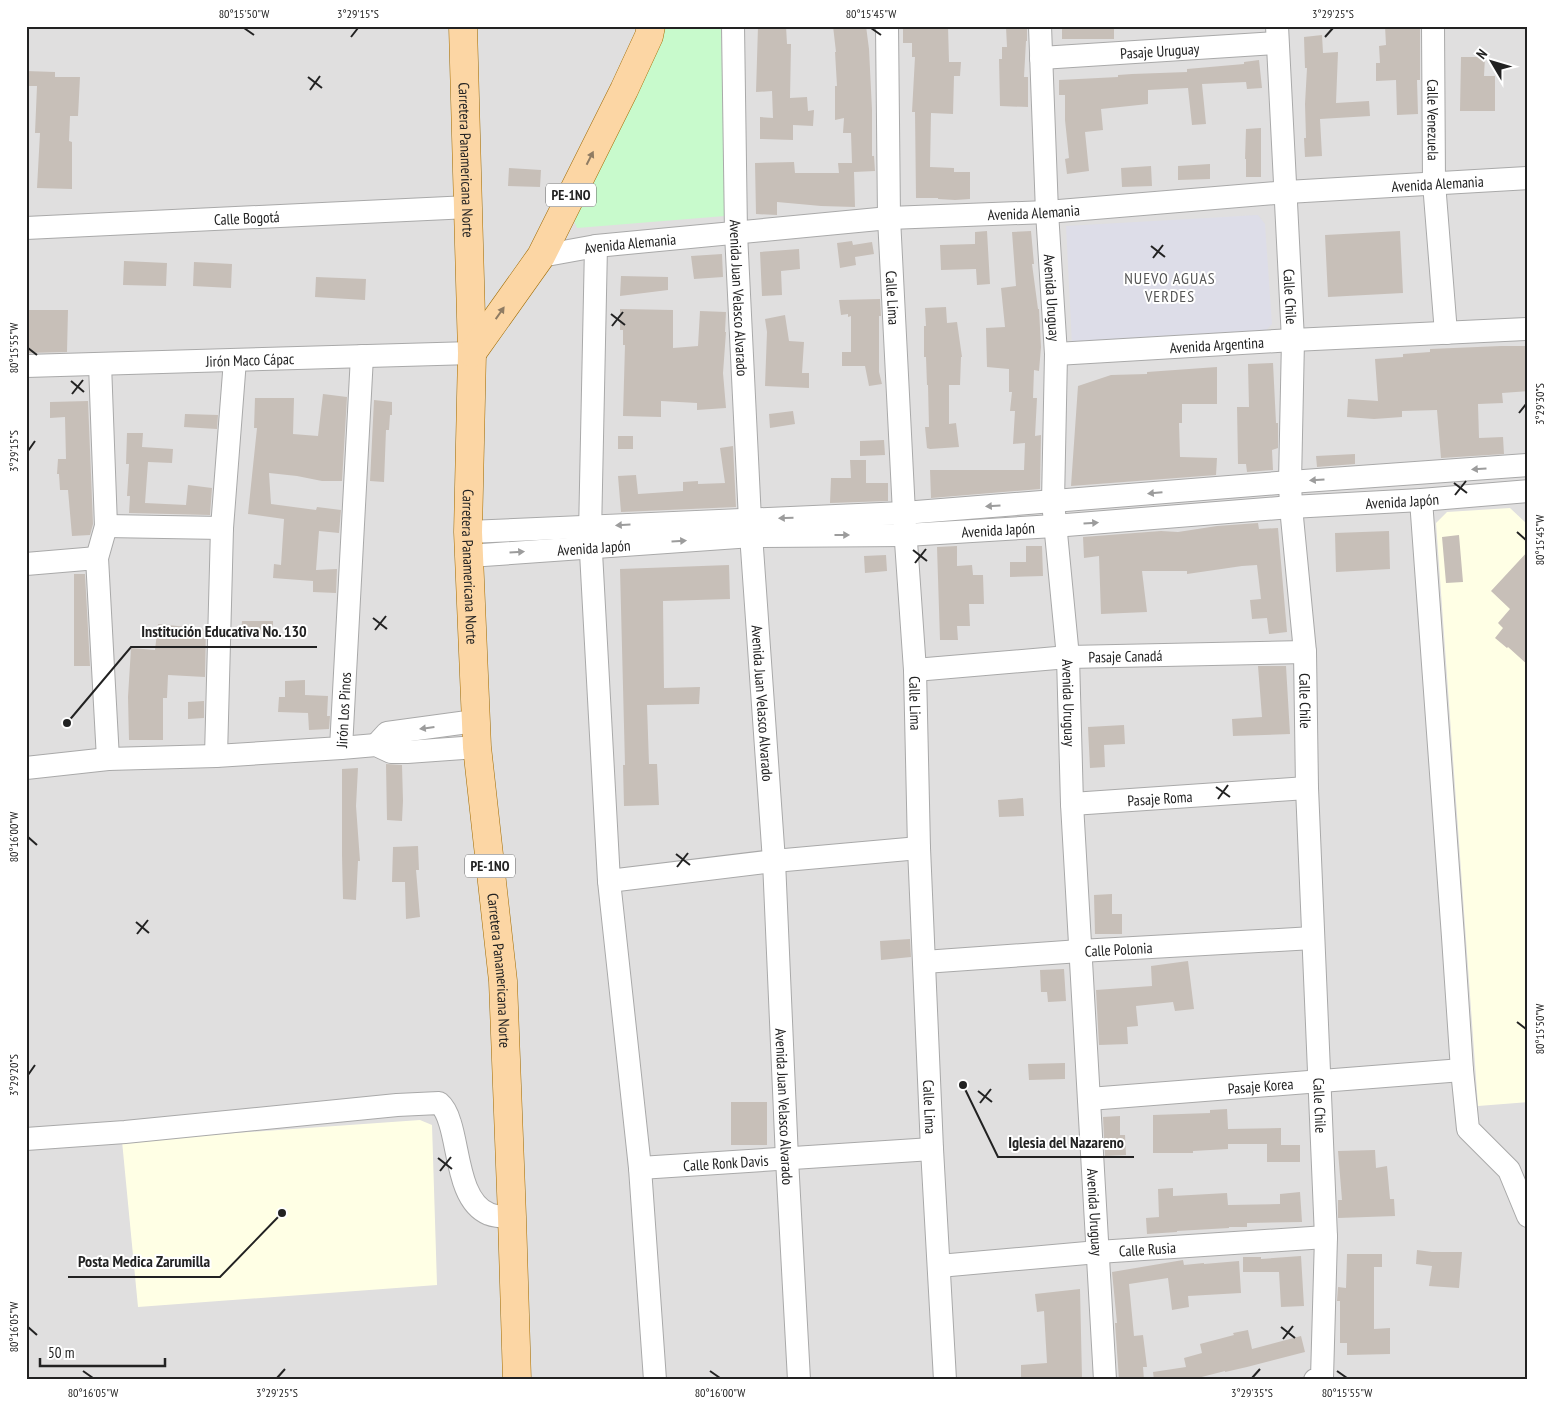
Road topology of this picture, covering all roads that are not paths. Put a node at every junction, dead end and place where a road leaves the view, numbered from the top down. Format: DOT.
graph roads {
  1 [pos="463,26"];
  2 [pos="652,26"];
  3 [pos="733,26"];
  4 [pos="886,26"];
  5 [pos="1040,26"];
  6 [pos="1433,26"];
  7 [pos="1277,35"];
  8 [pos="1041,58"];
  9 [pos="1528,178"];
  10 [pos="1434,183"];
  11 [pos="1287,192"];
  12 [pos="469,207"];
  13 [pos="1047,212"];
  14 [pos="889,218"];
  15 [pos="26,228"];
  16 [pos="736,233"];
  17 [pos="596,246"];
  18 [pos="541,256"];
  19 [pos="1528,329"];
  20 [pos="1446,333"];
  21 [pos="1293,340"];
  22 [pos="472,353"];
  23 [pos="1056,354"];
  24 [pos="362,356"];
  25 [pos="235,360"];
  26 [pos="100,364"];
  27 [pos="26,366"];
  28 [pos="1528,465"];
  29 [pos="1290,482"];
  30 [pos="1528,491"];
  31 [pos="1421,500"];
  32 [pos="1053,502"];
  33 [pos="1291,507"];
  34 [pos="905,524"];
  35 [pos="106,526"];
  36 [pos="1054,526"];
  37 [pos="222,528"];
  38 [pos="751,528"];
  39 [pos="590,537"];
  40 [pos="468,544"];
  41 [pos="96,558"];
  42 [pos="26,564"];
  43 [pos="1305,652"];
  44 [pos="1068,657"];
  45 [pos="915,670"];
  46 [pos="476,734"];
  47 [pos="341,748"];
  48 [pos="216,756"];
  49 [pos="108,759"];
  50 [pos="26,768"];
  51 [pos="1307,788"];
  52 [pos="1072,804"];
  53 [pos="919,848"];
  54 [pos="774,861"];
  55 [pos="609,881"];
  56 [pos="1313,938"];
  57 [pos="1080,952"];
  58 [pos="924,962"];
  59 [pos="1462,1070"];
  60 [pos="1320,1082"];
  61 [pos="1089,1099"];
  62 [pos="26,1139"];
  63 [pos="932,1149"];
  64 [pos="787,1159"];
  65 [pos="640,1168"];
  66 [pos="1518,1170"];
  67 [pos="1528,1216"];
  68 [pos="512,1217"];
  69 [pos="1326,1237"];
  70 [pos="1098,1252"];
  71 [pos="939,1266"];
  72 [pos="1319,1379"];
  73 [pos="517,1380"];
  74 [pos="655,1380"];
  75 [pos="799,1380"];
  76 [pos="945,1380"];
  77 [pos="1105,1380"];
  1 -- 12 [label="main road, Carretera Panamericana Norte / PE-1NO"];
  18 -- 2 [label="main road, PE-1NO, one-way"];
  3 -- 16 [label="street, Avenida Juan Velasco Alvarado"];
  4 -- 14 [label="street, Calle Lima"];
  5 -- 8 [label="street, Avenida Uruguay"];
  6 -- 10 [label="street, Calle Venezuela"];
  7 -- 8 [label="street, Pasaje Uruguay"];
  7 -- 11 [label="street, Calle Chile"];
  8 -- 13 [label="street, Avenida Uruguay"];
  9 -- 10 [label="street, Avenida Alemania"];
  10 -- 11 [label="street, Avenida Alemania"];
  10 -- 20 [label="street, Calle Venezuela"];
  11 -- 13 [label="street, Avenida Alemania"];
  11 -- 21 [label="street, Calle Chile"];
  12 -- 15 [label="street, Calle Bogotá"];
  12 -- 22 [label="main road, Carretera Panamericana Norte / PE-1NO"];
  13 -- 14 [label="street, Avenida Alemania"];
  13 -- 23 [label="street, Avenida Uruguay"];
  14 -- 16 [label="street, Avenida Alemania"];
  14 -- 34 [label="street, Calle Lima"];
  16 -- 17 [label="street, Avenida Alemania"];
  16 -- 38 [label="street, Avenida Juan Velasco Alvarado"];
  17 -- 18 [label="street, Avenida Alemania"];
  17 -- 39 [label="street"];
  22 -- 18 [label="main road, PE-1NO, one-way"];
  19 -- 20 [label="street, Avenida Argentina"];
  20 -- 21 [label="street, Avenida Argentina"];
  21 -- 23 [label="street, Avenida Argentina"];
  21 -- 29 [label="street, Calle Chile"];
  22 -- 24 [label="street, Jirón Maco Cápac"];
  22 -- 40 [label="main road, Carretera Panamericana Norte / PE-1NO"];
  23 -- 32 [label="street, Avenida Uruguay"];
  24 -- 25 [label="street, Jirón Maco Cápac"];
  24 -- 47 [label="street, Jirón Los Pinos"];
  25 -- 26 [label="street, Jirón Maco Cápac"];
  25 -- 37 [label="street"];
  26 -- 27 [label="street, Jirón Maco Cápac"];
  26 -- 35 [label="street"];
  28 -- 29 [label="street, Avenida Japón, one-way"];
  29 -- 32 [label="street, Avenida Japón, one-way"];
  29 -- 33 [label="street, Calle Chile"];
  30 -- 31 [label="street, Avenida Japón"];
  31 -- 33 [label="street, Avenida Japón"];
  31 -- 59 [label="street"];
  32 -- 34 [label="street, Avenida Japón, one-way"];
  32 -- 36 [label="street, Avenida Uruguay"];
  36 -- 33 [label="street, Avenida Japón, one-way"];
  33 -- 43 [label="street, Calle Chile"];
  34 -- 36 [label="street, Avenida Japón"];
  34 -- 38 [label="street"];
  34 -- 45 [label="street, Calle Lima"];
  35 -- 37 [label="street"];
  35 -- 41 [label="street"];
  36 -- 44 [label="street, Avenida Uruguay"];
  37 -- 48 [label="street"];
  38 -- 39 [label="street"];
  38 -- 54 [label="street, Avenida Juan Velasco Alvarado"];
  39 -- 40 [label="street"];
  39 -- 55 [label="street"];
  40 -- 46 [label="main road, Carretera Panamericana Norte / PE-1NO"];
  41 -- 42 [label="street"];
  41 -- 49 [label="street"];
  43 -- 44 [label="street, Pasaje Canadá"];
  43 -- 51 [label="street, Calle Chile"];
  44 -- 45 [label="street, Pasaje Canadá"];
  44 -- 52 [label="street, Avenida Uruguay"];
  45 -- 53 [label="street, Calle Lima"];
  46 -- 47 [label="street"];
  46 -- 68 [label="main road, Carretera Panamericana Norte / PE-1NO"];
  47 -- 48 [label="street, Jirón Los Pinos"];
  48 -- 49 [label="street, Jirón Los Pinos"];
  49 -- 50 [label="street, Jirón Los Pinos"];
  51 -- 52 [label="street, Pasaje Roma"];
  51 -- 56 [label="street, Calle Chile"];
  52 -- 57 [label="street, Avenida Uruguay"];
  53 -- 54 [label="street"];
  53 -- 58 [label="street, Calle Lima"];
  54 -- 55 [label="street"];
  54 -- 64 [label="street, Avenida Juan Velasco Alvarado"];
  55 -- 65 [label="street"];
  56 -- 57 [label="street, Calle Polonia"];
  56 -- 60 [label="street, Calle Chile"];
  57 -- 58 [label="street, Calle Polonia"];
  57 -- 61 [label="street, Avenida Uruguay"];
  58 -- 63 [label="street, Calle Lima"];
  59 -- 60 [label="street, Pasaje Korea"];
  59 -- 66 [label="street"];
  60 -- 61 [label="street, Pasaje Korea"];
  60 -- 69 [label="street, Calle Chile"];
  61 -- 70 [label="street, Avenida Uruguay"];
  62 -- 68 [label="street"];
  63 -- 64 [label="street, Calle Ronk Davis"];
  63 -- 71 [label="street, Calle Lima"];
  64 -- 65 [label="street, Calle Ronk Davis"];
  64 -- 75 [label="street, Avenida Juan Velasco Alvarado"];
  65 -- 74 [label="street"];
  66 -- 67 [label="street"];
  68 -- 73 [label="main road, Carretera Panamericana Norte / PE-1NO"];
  69 -- 70 [label="street, Calle Rusia"];
  69 -- 72 [label="street, Calle Chile"];
  70 -- 71 [label="street, Calle Rusia"];
  70 -- 77 [label="street, Avenida Uruguay"];
  71 -- 76 [label="street, Calle Lima"];
}
